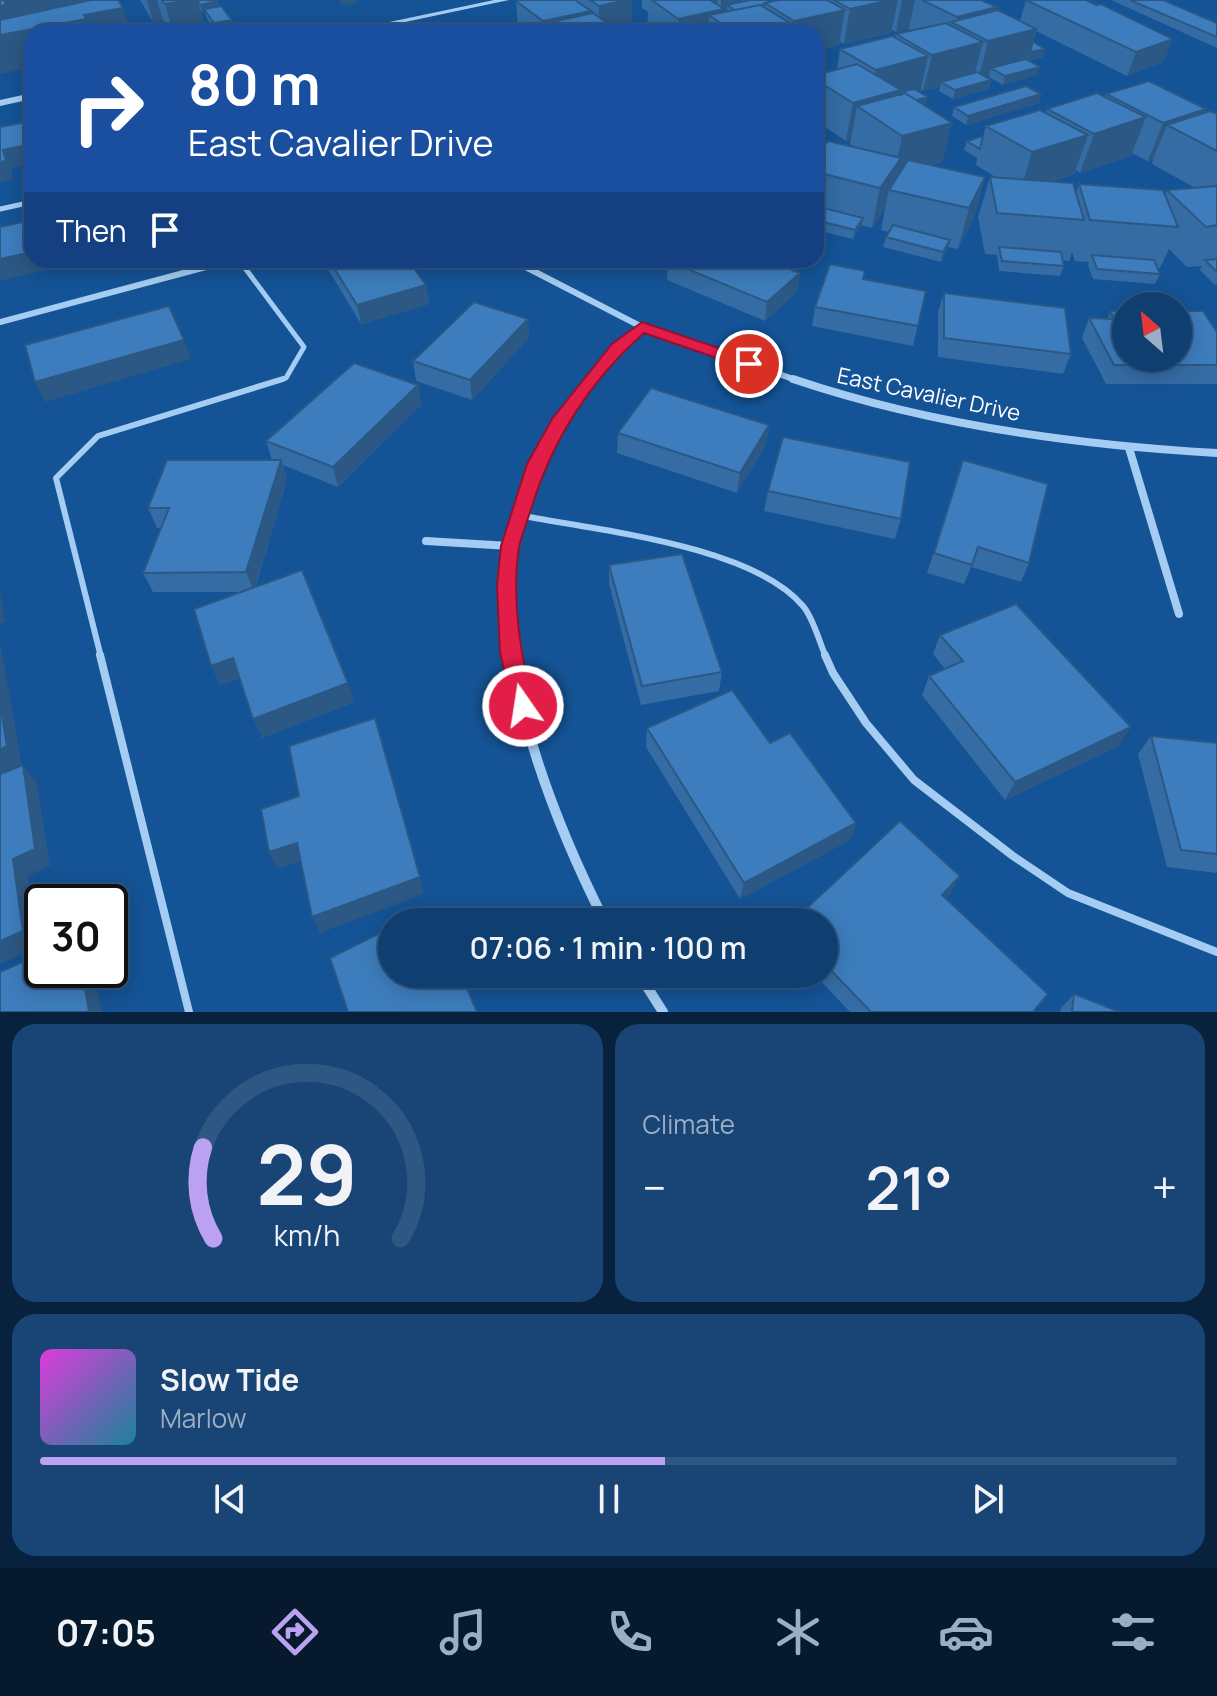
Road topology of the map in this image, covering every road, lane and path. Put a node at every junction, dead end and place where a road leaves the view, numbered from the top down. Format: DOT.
graph roads {
  1 [pos="505,0"];
  2 [pos="386,24"];
  3 [pos="24,98"];
  4 [pos="0,103"];
  5 [pos="24,204"];
  6 [pos="0,209"];
  7 [pos="202,268"];
  8 [pos="245,268"];
  9 [pos="528,268"];
  10 [pos="0,322"];
  11 [pos="642,327"];
  12 [pos="1129,448"];
  13 [pos="1217,453"];
  14 [pos="518,515"];
  15 [pos="426,541"];
  16 [pos="510,546"];
  17 [pos="1179,614"];
  18 [pos="598,908"];
  19 [pos="1217,952"];
  20 [pos="648,988"];
  21 [pos="189,1012"];
  22 [pos="663,1012"];
  1 -- 2 [label="street"];
  3 -- 4 [label="street"];
  5 -- 6 [label="lane"];
  7 -- 10 [label="street"];
  8 -- 21 [label="lane"];
  9 -- 11 [label="street, East Cavalier Drive"];
  11 -- 12 [label="street, East Cavalier Drive"];
  11 -- 14 [label="street"];
  12 -- 13 [label="street, East Cavalier Drive"];
  12 -- 17 [label="street"];
  14 -- 16 [label="street"];
  14 -- 19 [label="lane"];
  15 -- 16 [label="street"];
  16 -- 18 [label="street"];
  20 -- 22 [label="street"];
}
